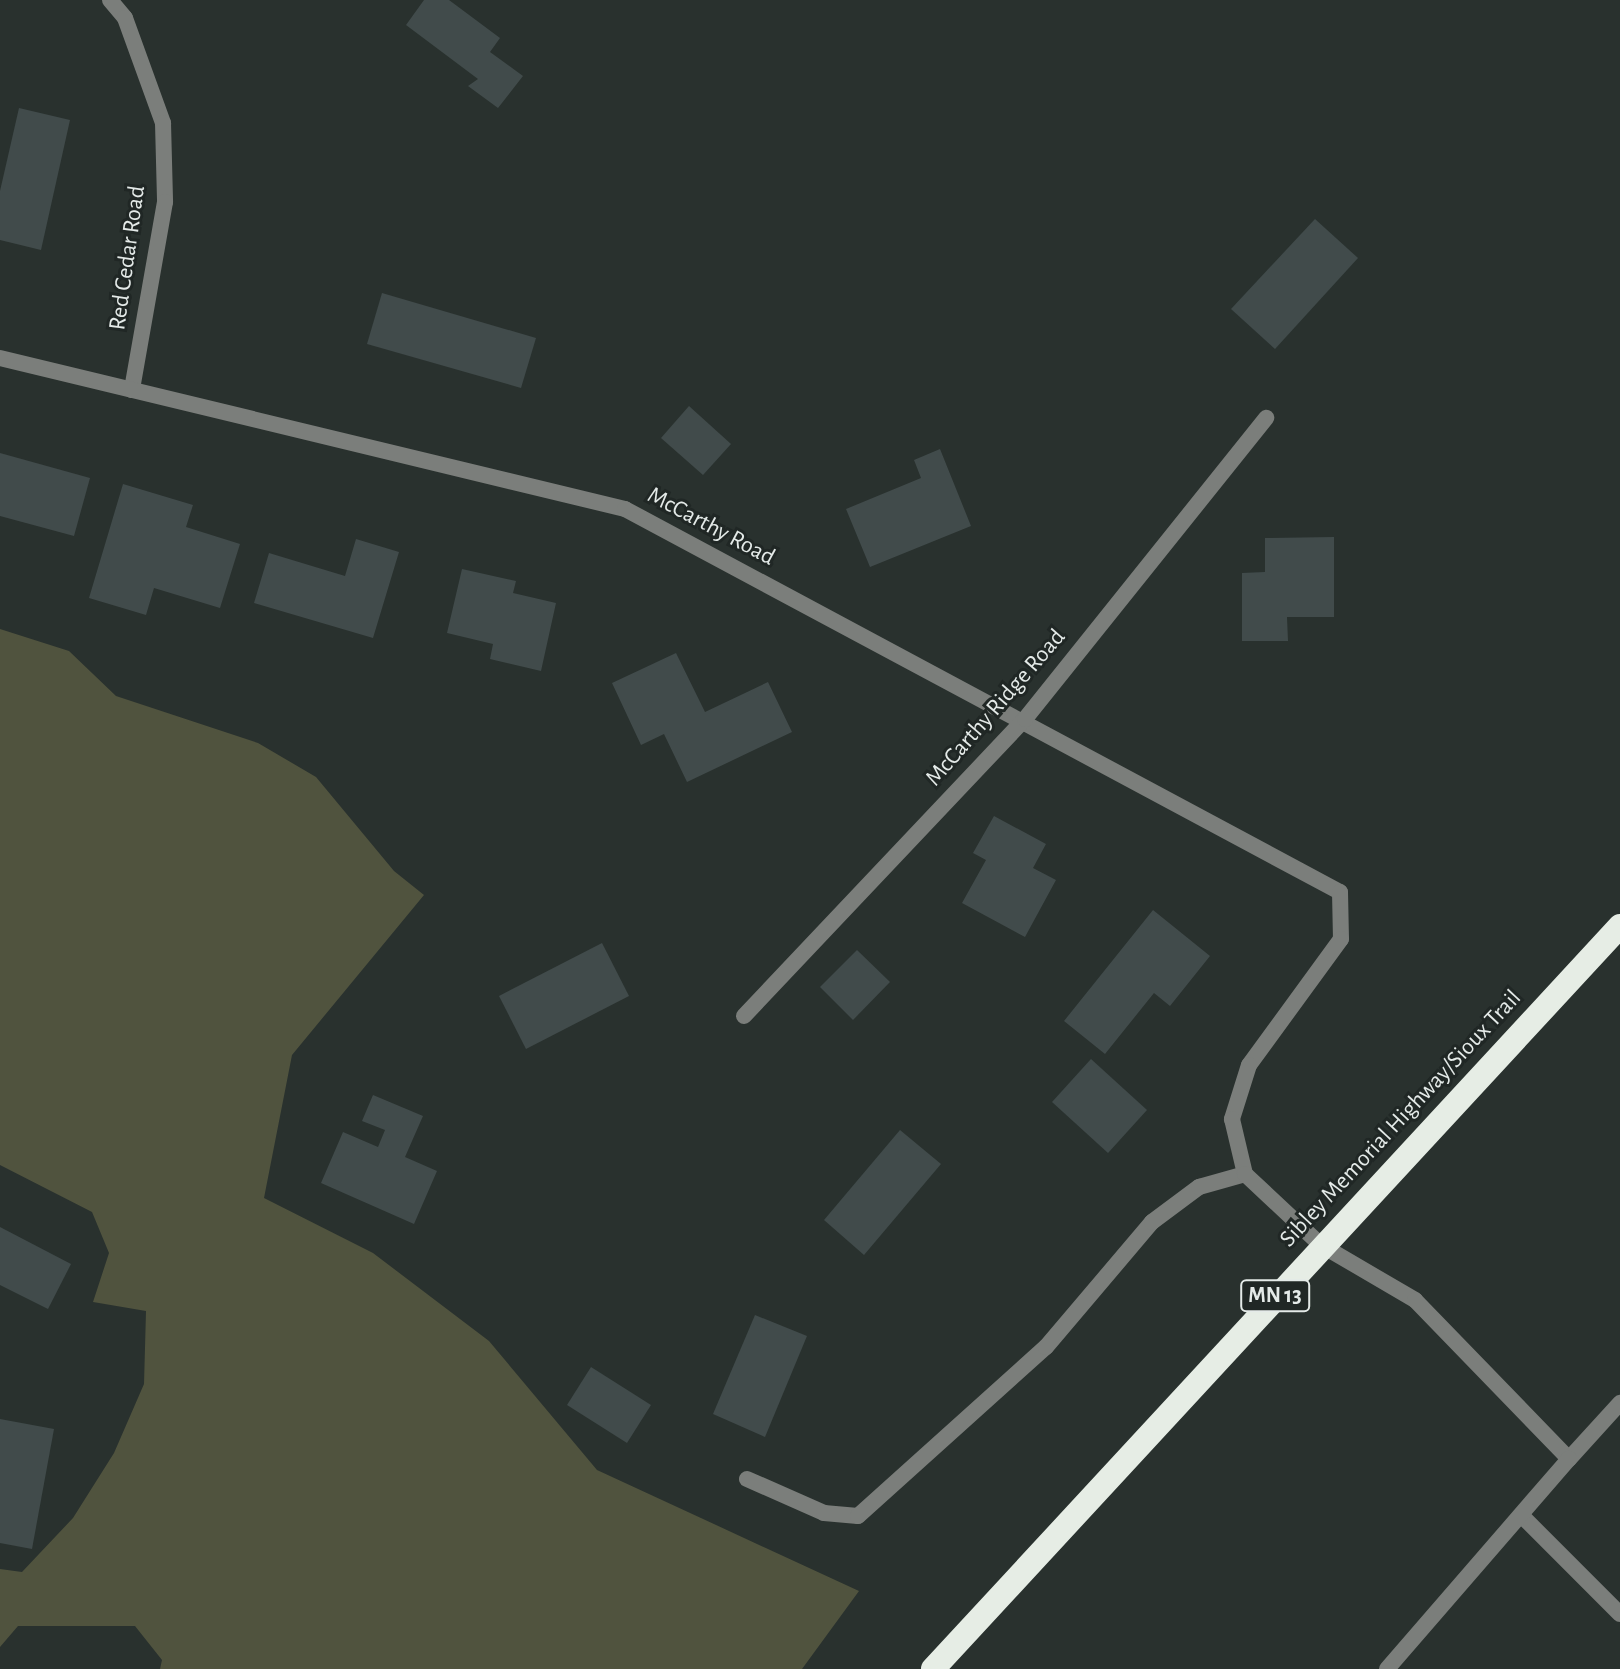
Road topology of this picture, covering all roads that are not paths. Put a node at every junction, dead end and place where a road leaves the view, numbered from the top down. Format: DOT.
graph roads {
  1 [pos="110,0"];
  2 [pos="0,358"];
  3 [pos="132,390"];
  4 [pos="1266,418"];
  5 [pos="1025,719"];
  6 [pos="1620,926"];
  7 [pos="744,1016"];
  8 [pos="1245,1174"];
  9 [pos="1321,1245"];
  10 [pos="1620,1403"];
  11 [pos="1569,1459"];
  12 [pos="747,1479"];
  13 [pos="1521,1515"];
  14 [pos="1620,1614"];
  15 [pos="933,1669"];
  16 [pos="1387,1669"];
  1 -- 3 [label="street, Red Cedar Road"];
  2 -- 3 [label="street, McCarthy Road"];
  3 -- 5 [label="street, McCarthy Road"];
  4 -- 5 [label="street, McCarthy Ridge Road"];
  5 -- 7 [label="street, McCarthy Ridge Road"];
  5 -- 8 [label="street, McCarthy Road"];
  6 -- 9 [label="highway, Sibley Memorial Highway/Sioux Trail / MN 13"];
  8 -- 9 [label="street"];
  8 -- 12 [label="street"];
  9 -- 11 [label="street"];
  9 -- 15 [label="highway, Sibley Memorial Highway/Sioux Trail / MN 13"];
  10 -- 11 [label="street"];
  11 -- 13 [label="street"];
  13 -- 14 [label="street"];
  13 -- 16 [label="street"];
}
